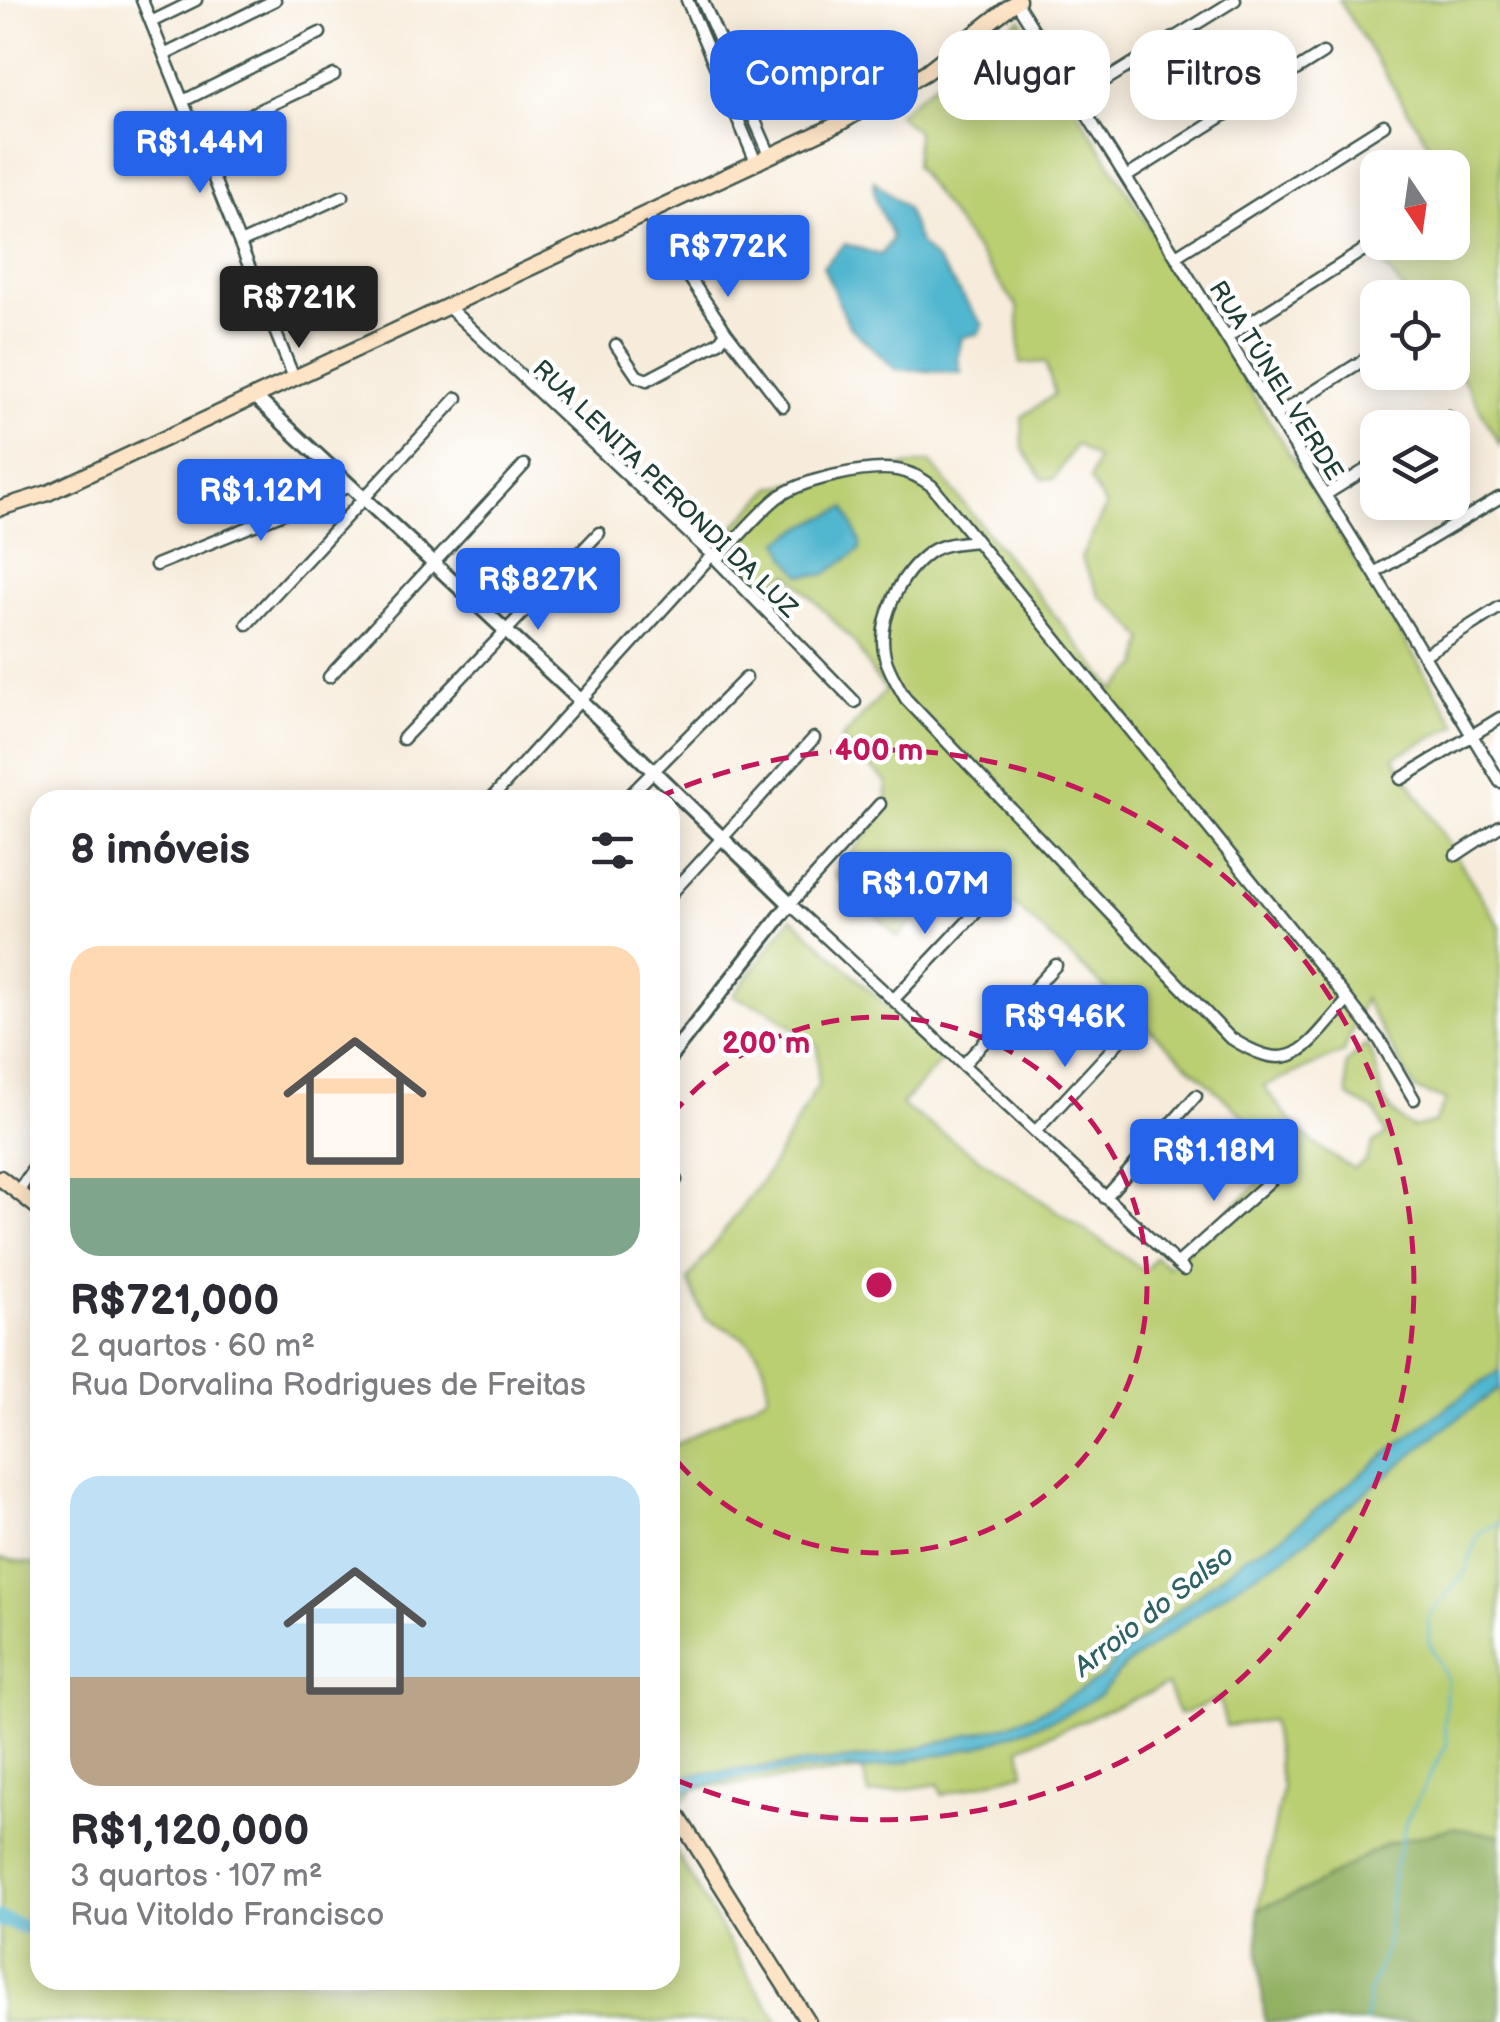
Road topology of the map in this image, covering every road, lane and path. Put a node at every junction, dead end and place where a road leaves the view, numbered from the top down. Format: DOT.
graph roads {
  1 [pos="142,0"];
  2 [pos="196,0"];
  3 [pos="275,0"];
  4 [pos="687,0"];
  5 [pos="702,0"];
  6 [pos="1016,0"];
  7 [pos="1234,0"];
  8 [pos="151,22"];
  9 [pos="1034,30"];
  10 [pos="320,33"];
  11 [pos="1323,52"];
  12 [pos="164,54"];
  13 [pos="334,74"];
  14 [pos="1110,77"];
  15 [pos="183,101"];
  16 [pos="1090,120"];
  17 [pos="1384,125"];
  18 [pos="198,139"];
  19 [pos="763,158"];
  20 [pos="1126,177"];
  21 [pos="343,196"];
  22 [pos="646,213"];
  23 [pos="240,243"];
  24 [pos="1360,253"];
  25 [pos="1176,256"];
  26 [pos="447,306"];
  27 [pos="726,332"];
  28 [pos="1227,338"];
  29 [pos="616,346"];
  30 [pos="1360,362"];
  31 [pos="294,378"];
  32 [pos="254,396"];
  33 [pos="457,398"];
  34 [pos="783,406"];
  35 [pos="1275,416"];
  36 [pos="524,465"];
  37 [pos="1360,473"];
  38 [pos="350,486"];
  39 [pos="1324,495"];
  40 [pos="1499,498"];
  41 [pos="363,499"];
  42 [pos="0,508"];
  43 [pos="599,533"];
  44 [pos="976,541"];
  45 [pos="714,558"];
  46 [pos="156,564"];
  47 [pos="434,566"];
  48 [pos="1374,573"];
  49 [pos="1500,606"];
  50 [pos="247,624"];
  51 [pos="504,630"];
  52 [pos="1424,655"];
  53 [pos="328,677"];
  54 [pos="746,678"];
  55 [pos="580,700"];
  56 [pos="854,702"];
  57 [pos="1500,718"];
  58 [pos="1473,735"];
  59 [pos="814,738"];
  60 [pos="403,740"];
  61 [pos="654,772"];
  62 [pos="1401,779"];
  63 [pos="1500,782"];
  64 [pos="499,790"];
  65 [pos="635,790"];
  66 [pos="673,790"];
  67 [pos="680,797"];
  68 [pos="880,804"];
  69 [pos="1500,826"];
  70 [pos="722,838"];
  71 [pos="1456,854"];
  72 [pos="680,884"];
  73 [pos="986,902"];
  74 [pos="790,904"];
  75 [pos="1056,965"];
  76 [pos="894,999"];
  77 [pos="1348,1000"];
  78 [pos="1125,1034"];
  79 [pos="680,1044"];
  80 [pos="963,1065"];
  81 [pos="1196,1096"];
  82 [pos="1414,1098"];
  83 [pos="1035,1132"];
  84 [pos="1278,1173"];
  85 [pos="30,1174"];
  86 [pos="0,1178"];
  87 [pos="18,1192"];
  88 [pos="1106,1198"];
  89 [pos="30,1201"];
  90 [pos="680,1820"];
  91 [pos="808,2022"];
  1 -- 8 [label="street"];
  2 -- 8 [label="street"];
  3 -- 12 [label="street"];
  4 -- 19 [label="street"];
  5 -- 19 [label="street"];
  6 -- 9 [label="street, RUA TÚNEL VERDE"];
  6 -- 19 [label="main road"];
  7 -- 14 [label="street"];
  8 -- 12 [label="street"];
  10 -- 15 [label="street"];
  11 -- 20 [label="street"];
  12 -- 15 [label="street"];
  13 -- 18 [label="street"];
  15 -- 18 [label="street"];
  16 -- 20 [label="street, RUA TÚNEL VERDE"];
  17 -- 25 [label="street"];
  18 -- 23 [label="street"];
  19 -- 22 [label="main road"];
  20 -- 25 [label="street, RUA TÚNEL VERDE"];
  21 -- 23 [label="street"];
  22 -- 26 [label="main road"];
  22 -- 27 [label="street"];
  23 -- 31 [label="street"];
  24 -- 28 [label="street"];
  25 -- 28 [label="street, RUA TÚNEL VERDE"];
  26 -- 31 [label="main road"];
  26 -- 45 [label="street, RUA LENITA PERONDI DA LUZ"];
  27 -- 29 [label="street"];
  27 -- 34 [label="street"];
  28 -- 35 [label="street, RUA TÚNEL VERDE"];
  30 -- 35 [label="street"];
  31 -- 32 [label="main road"];
  32 -- 38 [label="street"];
  32 -- 42 [label="main road"];
  33 -- 41 [label="street"];
  35 -- 39 [label="street, RUA TÚNEL VERDE"];
  36 -- 47 [label="street"];
  37 -- 39 [label="street"];
  38 -- 41 [label="street"];
  38 -- 46 [label="street"];
  39 -- 48 [label="street, RUA TÚNEL VERDE"];
  40 -- 48 [label="street"];
  41 -- 47 [label="street"];
  41 -- 50 [label="street"];
  43 -- 51 [label="street"];
  44 -- 45 [label="street"];
  44 -- 77 [label="street"];
  44 -- 77 [label="street"];
  45 -- 55 [label="street"];
  45 -- 56 [label="street, RUA LENITA PERONDI DA LUZ"];
  47 -- 51 [label="street"];
  47 -- 53 [label="street"];
  48 -- 52 [label="street, RUA TÚNEL VERDE"];
  49 -- 52 [label="street"];
  51 -- 55 [label="street"];
  51 -- 60 [label="street"];
  52 -- 58 [label="street, RUA TÚNEL VERDE"];
  54 -- 61 [label="street"];
  55 -- 61 [label="street"];
  55 -- 64 [label="street"];
  57 -- 58 [label="street"];
  58 -- 62 [label="street"];
  58 -- 63 [label="street, RUA TÚNEL VERDE"];
  59 -- 70 [label="street"];
  61 -- 65 [label="street"];
  61 -- 66 [label="street"];
  67 -- 70 [label="street"];
  68 -- 74 [label="street"];
  69 -- 71 [label="street"];
  70 -- 72 [label="street"];
  70 -- 74 [label="street"];
  73 -- 76 [label="street"];
  74 -- 76 [label="street"];
  74 -- 79 [label="street"];
  75 -- 80 [label="street"];
  76 -- 80 [label="street"];
  77 -- 82 [label="street"];
  78 -- 83 [label="street"];
  80 -- 83 [label="street"];
  81 -- 88 [label="street"];
  83 -- 88 [label="street"];
  84 -- 88 [label="street"];
  85 -- 87 [label="street"];
  86 -- 87 [label="main road"];
  87 -- 89 [label="main road"];
  90 -- 91 [label="main road"];
}
